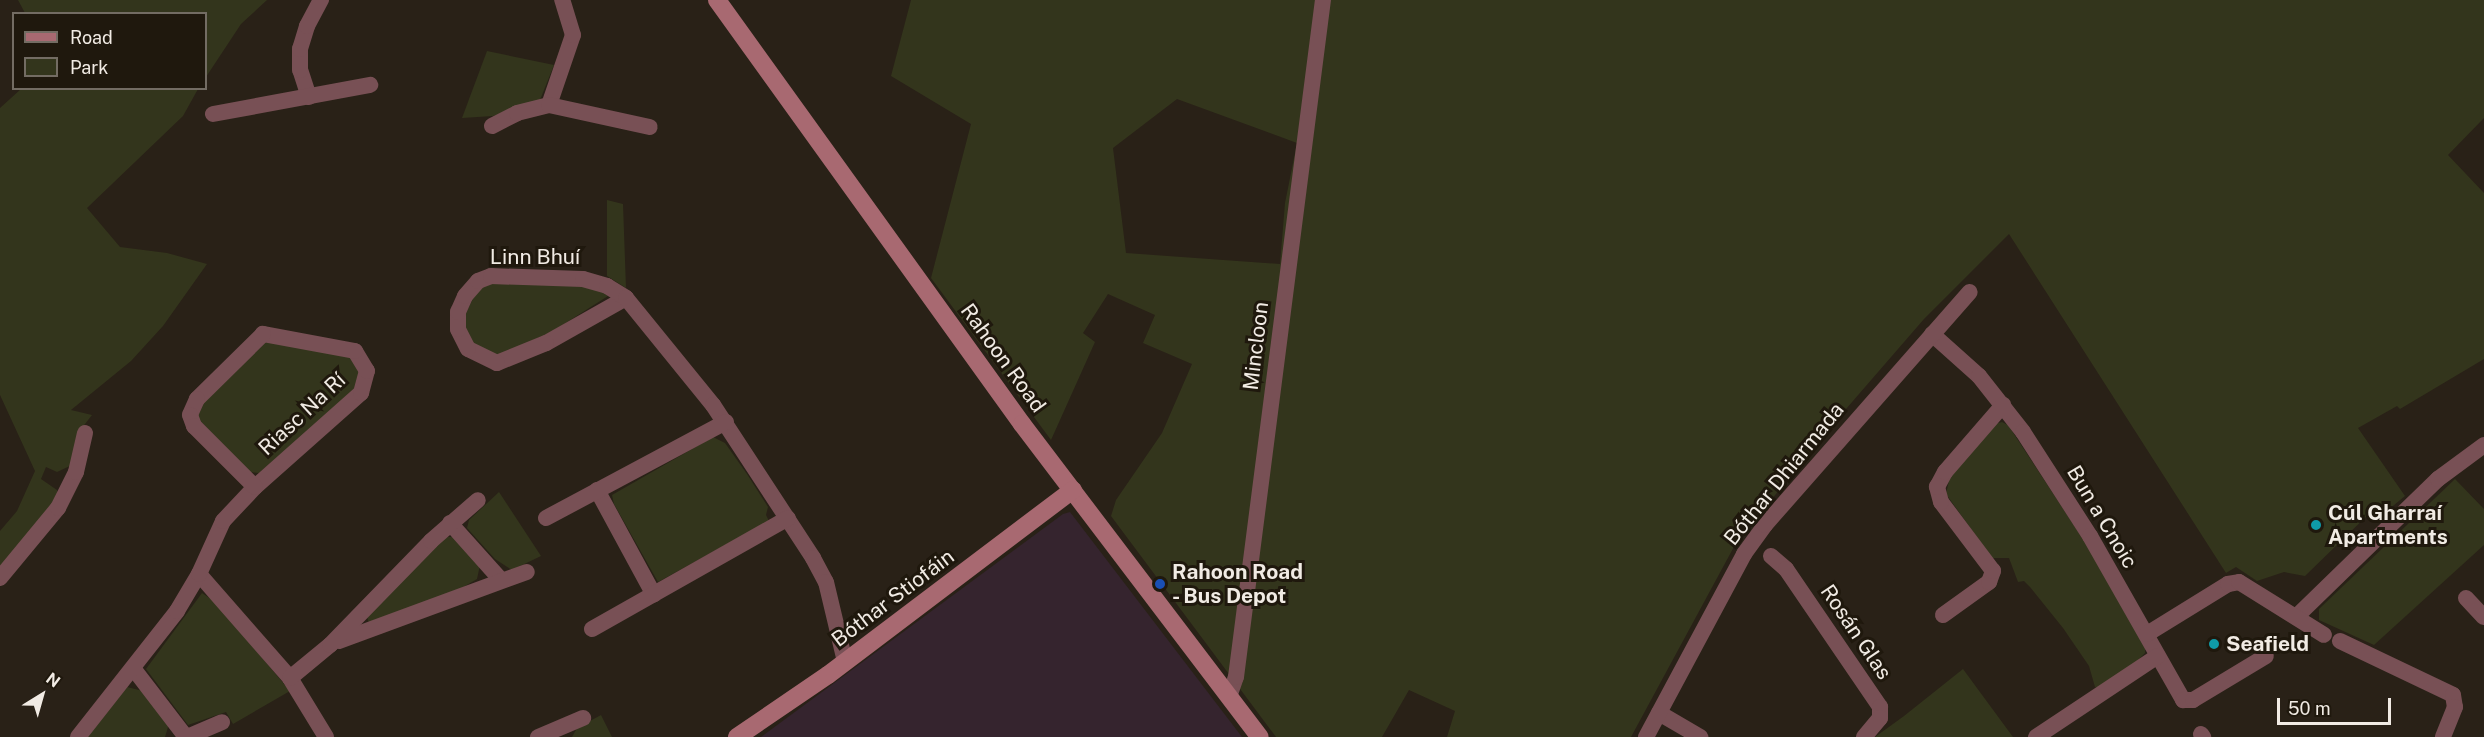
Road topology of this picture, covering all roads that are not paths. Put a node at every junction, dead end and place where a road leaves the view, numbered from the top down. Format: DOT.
graph roads {
  1 [pos="321,0"];
  2 [pos="562,0"];
  3 [pos="717,0"];
  4 [pos="1323,0"];
  5 [pos="370,85"];
  6 [pos="309,97"];
  7 [pos="549,105"];
  8 [pos="213,114"];
  9 [pos="492,126"];
  10 [pos="650,127"];
  11 [pos="1970,292"];
  12 [pos="626,298"];
  13 [pos="1932,334"];
  14 [pos="2003,405"];
  15 [pos="726,422"];
  16 [pos="85,433"];
  17 [pos="2484,445"];
  18 [pos="255,486"];
  19 [pos="597,490"];
  20 [pos="1073,490"];
  21 [pos="478,500"];
  22 [pos="546,518"];
  23 [pos="788,518"];
  24 [pos="450,523"];
  25 [pos="1771,556"];
  26 [pos="527,572"];
  27 [pos="200,574"];
  28 [pos="0,578"];
  29 [pos="501,580"];
  30 [pos="654,595"];
  31 [pos="2466,598"];
  32 [pos="1943,615"];
  33 [pos="2297,616"];
  34 [pos="2484,617"];
  35 [pos="592,629"];
  36 [pos="2147,634"];
  37 [pos="2324,635"];
  38 [pos="2340,641"];
  39 [pos="330,645"];
  40 [pos="2158,656"];
  41 [pos="2266,656"];
  42 [pos="845,662"];
  43 [pos="133,668"];
  44 [pos="290,678"];
  45 [pos="1229,697"];
  46 [pos="1659,713"];
  47 [pos="583,718"];
  48 [pos="222,722"];
  49 [pos="78,737"];
  50 [pos="186,737"];
  51 [pos="326,737"];
  52 [pos="538,737"];
  53 [pos="737,737"];
  54 [pos="1260,737"];
  55 [pos="1646,737"];
  56 [pos="1700,737"];
  57 [pos="1864,737"];
  58 [pos="2036,737"];
  59 [pos="2443,737"];
  1 -- 6 [label="street"];
  2 -- 7 [label="street"];
  3 -- 20 [label="street, Rahoon Road"];
  4 -- 45 [label="street, Mincloon"];
  5 -- 6 [label="street"];
  6 -- 8 [label="street"];
  7 -- 9 [label="street"];
  7 -- 10 [label="street"];
  11 -- 13 [label="street, Bóthar Dhiarmada"];
  12 -- 12 [label="street, Linn Bhuí"];
  12 -- 15 [label="street, Linn Bhuí"];
  13 -- 14 [label="street, Bun a Cnoic"];
  13 -- 46 [label="street, Bóthar Dhiarmada"];
  14 -- 32 [label="street"];
  14 -- 36 [label="street, Bun a Cnoic"];
  15 -- 19 [label="street"];
  15 -- 23 [label="street, Linn Bhuí"];
  16 -- 28 [label="street"];
  17 -- 33 [label="street"];
  18 -- 18 [label="street, Riasc Na Rí"];
  18 -- 27 [label="street, Riasc Na Rí"];
  19 -- 22 [label="street"];
  19 -- 30 [label="street"];
  20 -- 42 [label="street, Bóthar Stiofáin"];
  20 -- 45 [label="street, Rahoon Road"];
  21 -- 24 [label="street"];
  23 -- 30 [label="street"];
  23 -- 42 [label="street, Linn Bhuí"];
  24 -- 29 [label="street"];
  24 -- 39 [label="street"];
  25 -- 57 [label="street, Rosán Glas"];
  26 -- 29 [label="street"];
  27 -- 43 [label="street, Riasc Na Rí"];
  27 -- 44 [label="street"];
  29 -- 39 [label="street"];
  30 -- 35 [label="street"];
  31 -- 34 [label="street"];
  33 -- 36 [label="street"];
  33 -- 37 [label="street"];
  36 -- 40 [label="street, Bun a Cnoic"];
  38 -- 59 [label="street"];
  39 -- 44 [label="street"];
  40 -- 41 [label="street, Bun a Cnoic"];
  40 -- 58 [label="street"];
  42 -- 53 [label="street, Bóthar Stiofáin"];
  43 -- 49 [label="street, Riasc Na Rí"];
  43 -- 50 [label="street"];
  44 -- 51 [label="street"];
  45 -- 54 [label="street, Rahoon Road"];
  46 -- 55 [label="street, Bóthar Dhiarmada"];
  46 -- 56 [label="street"];
  47 -- 52 [label="street"];
  48 -- 50 [label="street"];
}
